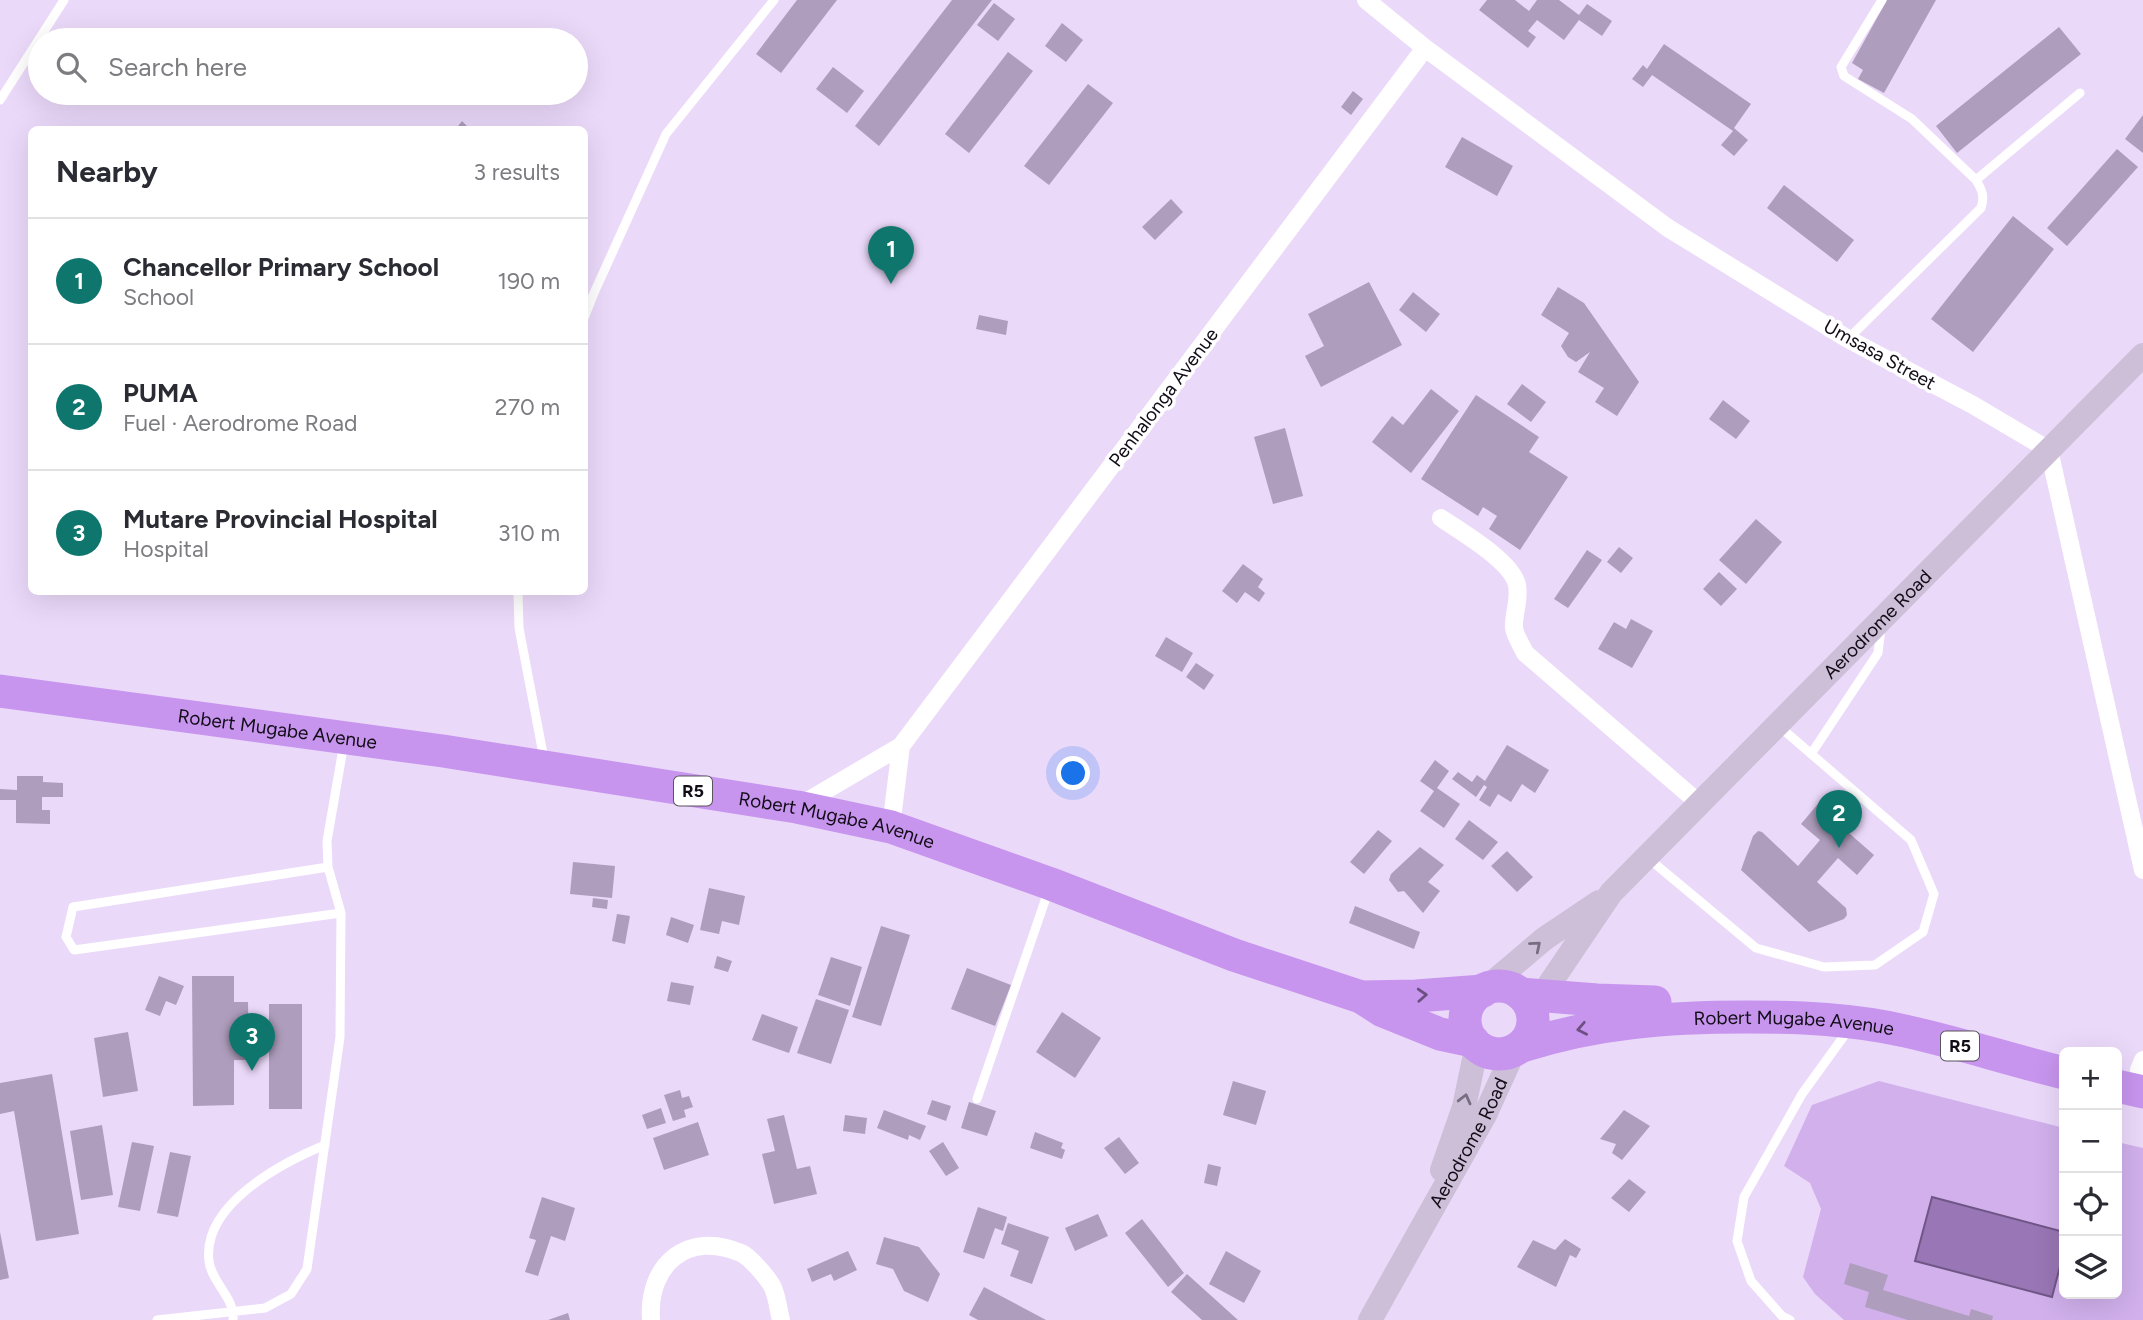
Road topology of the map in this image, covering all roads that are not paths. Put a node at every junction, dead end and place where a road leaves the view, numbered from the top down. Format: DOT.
graph roads {
  1 [pos="64,0"];
  2 [pos="774,0"];
  3 [pos="1366,0"];
  4 [pos="1882,0"];
  5 [pos="46,28"];
  6 [pos="1425,48"];
  7 [pos="28,56"];
  8 [pos="2080,93"];
  9 [pos="0,100"];
  10 [pos="1976,180"];
  11 [pos="588,308"];
  12 [pos="1847,339"];
  13 [pos="2143,355"];
  14 [pos="2049,450"];
  15 [pos="1441,518"];
  16 [pos="518,595"];
  17 [pos="1882,620"];
  18 [pos="0,691"];
  19 [pos="1778,725"];
  20 [pos="345,738"];
  21 [pos="901,747"];
  22 [pos="1811,754"];
  23 [pos="545,768"];
  24 [pos="1700,804"];
  25 [pos="797,807"];
  26 [pos="891,827"];
  27 [pos="1647,857"];
  28 [pos="328,867"];
  29 [pos="2143,870"];
  30 [pos="1051,884"];
  31 [pos="1611,894"];
  32 [pos="341,913"];
  33 [pos="1483,990"];
  34 [pos="1361,997"];
  35 [pos="1531,1000"];
  36 [pos="1855,1022"];
  37 [pos="1475,1043"];
  38 [pos="1518,1048"];
  39 [pos="2059,1054"];
  40 [pos="2059,1072"];
  41 [pos="977,1099"];
  42 [pos="325,1145"];
  43 [pos="1420,1234"];
  44 [pos="234,1315"];
  45 [pos="157,1320"];
  46 [pos="652,1320"];
  47 [pos="781,1320"];
  48 [pos="1370,1320"];
  49 [pos="1790,1320"];
  1 -- 5 [label="lane"];
  2 -- 11 [label="lane"];
  3 -- 6 [label="street, Umsasa Street"];
  4 -- 10 [label="lane"];
  6 -- 12 [label="street, Umsasa Street"];
  6 -- 21 [label="street, Penhalonga Avenue"];
  7 -- 9 [label="lane"];
  8 -- 10 [label="lane"];
  10 -- 12 [label="lane"];
  12 -- 14 [label="street, Umsasa Street"];
  13 -- 14 [label="street, Aerodrome Road"];
  14 -- 17 [label="street, Aerodrome Road"];
  14 -- 29 [label="street"];
  15 -- 24 [label="street"];
  16 -- 23 [label="lane"];
  17 -- 19 [label="street, Aerodrome Road"];
  17 -- 22 [label="lane"];
  18 -- 20 [label="highway, Robert Mugabe Avenue / R5"];
  19 -- 22 [label="lane"];
  19 -- 24 [label="street, Aerodrome Road"];
  20 -- 23 [label="highway, Robert Mugabe Avenue / R5"];
  20 -- 28 [label="lane"];
  21 -- 25 [label="street, Penhalonga Avenue"];
  21 -- 26 [label="street, Penhalonga Avenue"];
  22 -- 27 [label="lane"];
  23 -- 25 [label="highway, Robert Mugabe Avenue / R5"];
  24 -- 27 [label="street, Aerodrome Road"];
  25 -- 26 [label="highway, Robert Mugabe Avenue / R5"];
  26 -- 30 [label="highway, Robert Mugabe Avenue / R5"];
  27 -- 31 [label="street, Aerodrome Road"];
  28 -- 32 [label="lane"];
  28 -- 32 [label="lane"];
  30 -- 34 [label="highway, Robert Mugabe Avenue / R5"];
  30 -- 41 [label="lane"];
  33 -- 31 [label="street, Aerodrome Road, one-way"];
  31 -- 35 [label="street, Aerodrome Road"];
  32 -- 42 [label="lane"];
  34 -- 33 [label="highway, Robert Mugabe Avenue / R5, one-way"];
  33 -- 35 [label="highway, R5"];
  33 -- 37 [label="highway"];
  34 -- 37 [label="highway, Robert Mugabe Avenue / R5"];
  35 -- 38 [label="highway"];
  35 -- 39 [label="highway, Robert Mugabe Avenue / R5"];
  36 -- 38 [label="highway, Robert Mugabe Avenue / R5, one-way"];
  36 -- 40 [label="highway, Robert Mugabe Avenue / R5"];
  36 -- 49 [label="lane"];
  37 -- 38 [label="highway, R5"];
  43 -- 37 [label="street, Aerodrome Road, one-way"];
  38 -- 43 [label="street, Aerodrome Road"];
  42 -- 44 [label="lane"];
  42 -- 44 [label="lane"];
  43 -- 48 [label="street, Aerodrome Road"];
  44 -- 45 [label="lane"];
  46 -- 47 [label="street"];
}
